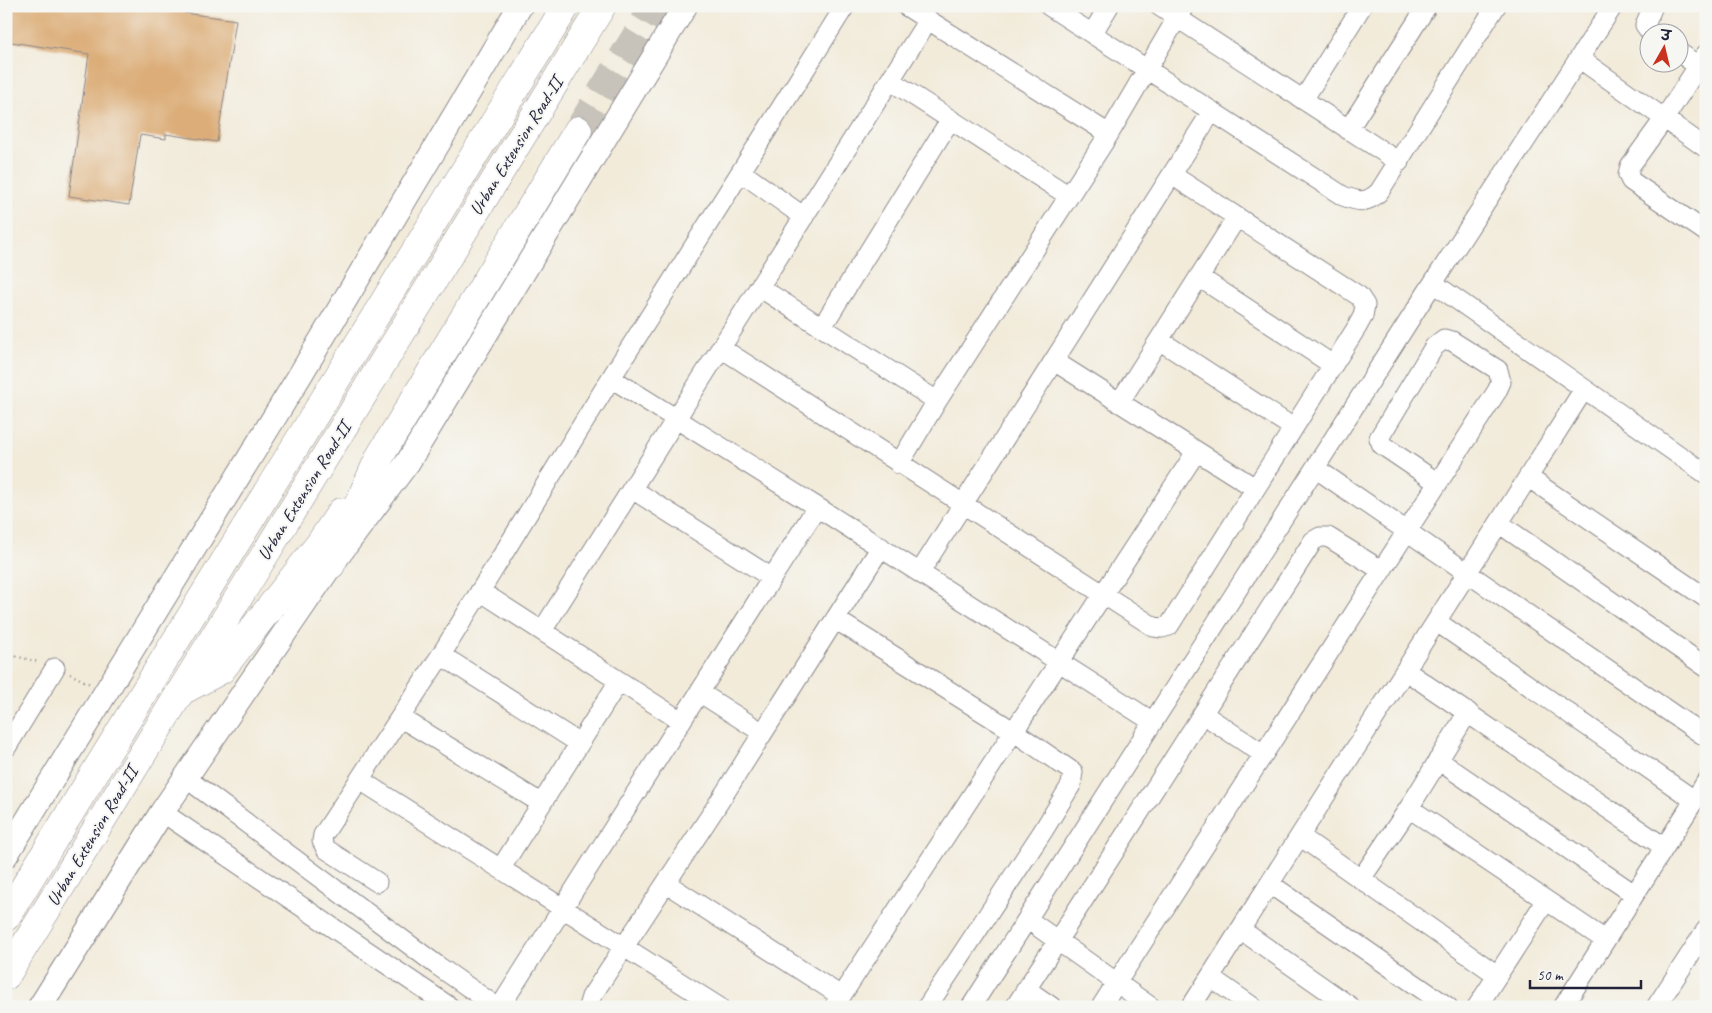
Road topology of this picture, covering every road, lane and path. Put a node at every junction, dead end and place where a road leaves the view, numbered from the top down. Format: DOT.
graph roads {
  1 [pos="520,6"];
  2 [pos="566,6"];
  3 [pos="602,6"];
  4 [pos="685,6"];
  5 [pos="845,6"];
  6 [pos="906,6"];
  7 [pos="1049,6"];
  8 [pos="1108,6"];
  9 [pos="1159,6"];
  10 [pos="1362,6"];
  11 [pos="1427,6"];
  12 [pos="1496,6"];
  13 [pos="1613,6"];
  14 [pos="1653,6"];
  15 [pos="1180,12"];
  16 [pos="928,20"];
  17 [pos="1646,22"];
  18 [pos="1092,34"];
  19 [pos="1690,58"];
  20 [pos="1580,59"];
  21 [pos="1703,64"];
  22 [pos="1146,68"];
  23 [pos="891,81"];
  24 [pos="1303,100"];
  25 [pos="1212,111"];
  26 [pos="1664,119"];
  27 [pos="950,120"];
  28 [pos="578,130"];
  29 [pos="1348,130"];
  30 [pos="1109,134"];
  31 [pos="1706,148"];
  32 [pos="1398,162"];
  33 [pos="741,172"];
  34 [pos="1172,175"];
  35 [pos="1069,196"];
  36 [pos="804,217"];
  37 [pos="1237,217"];
  38 [pos="1706,232"];
  39 [pos="1199,277"];
  40 [pos="1433,283"];
  41 [pos="759,287"];
  42 [pos="822,327"];
  43 [pos="1159,340"];
  44 [pos="721,348"];
  45 [pos="1054,361"];
  46 [pos="1333,365"];
  47 [pos="611,378"];
  48 [pos="1584,389"];
  49 [pos="937,400"];
  50 [pos="1119,403"];
  51 [pos="676,418"];
  52 [pos="1292,427"];
  53 [pos="1196,452"];
  54 [pos="380,456"];
  55 [pos="898,464"];
  56 [pos="1315,468"];
  57 [pos="1706,474"];
  58 [pos="1529,478"];
  59 [pos="1438,483"];
  60 [pos="632,488"];
  61 [pos="1255,488"];
  62 [pos="963,505"];
  63 [pos="817,507"];
  64 [pos="1500,524"];
  65 [pos="1406,531"];
  66 [pos="881,547"];
  67 [pos="331,565"];
  68 [pos="1381,570"];
  69 [pos="920,572"];
  70 [pos="1468,574"];
  71 [pos="772,578"];
  72 [pos="480,591"];
  73 [pos="1104,594"];
  74 [pos="1706,598"];
  75 [pos="835,619"];
  76 [pos="1437,622"];
  77 [pos="542,631"];
  78 [pos="441,655"];
  79 [pos="1059,661"];
  80 [pos="1706,667"];
  81 [pos="55,668"];
  82 [pos="1406,671"];
  83 [pos="619,680"];
  84 [pos="180,692"];
  85 [pos="699,692"];
  86 [pos="1468,712"];
  87 [pos="1203,714"];
  88 [pos="401,718"];
  89 [pos="681,720"];
  90 [pos="1153,722"];
  91 [pos="763,732"];
  92 [pos="1013,732"];
  93 [pos="1706,737"];
  94 [pos="579,743"];
  95 [pos="6,748"];
  96 [pos="1263,754"];
  97 [pos="1438,760"];
  98 [pos="186,778"];
  99 [pos="360,780"];
  100 [pos="1706,782"];
  101 [pos="1694,800"];
  102 [pos="541,803"];
  103 [pos="1409,808"];
  104 [pos="162,812"];
  105 [pos="1301,837"];
  106 [pos="1664,847"];
  107 [pos="6,856"];
  108 [pos="501,868"];
  109 [pos="1360,879"];
  110 [pos="377,882"];
  111 [pos="667,884"];
  112 [pos="1270,884"];
  113 [pos="1634,894"];
  114 [pos="1545,902"];
  115 [pos="562,907"];
  116 [pos="6,916"];
  117 [pos="1027,920"];
  118 [pos="1241,930"];
  119 [pos="1706,930"];
  120 [pos="1605,940"];
  121 [pos="1057,941"];
  122 [pos="626,947"];
  123 [pos="1497,975"];
  124 [pos="6,976"];
  125 [pos="1210,977"];
  126 [pos="1117,983"];
  127 [pos="1026,989"];
  128 [pos="838,1001"];
  129 [pos="40,1007"];
  130 [pos="450,1007"];
  131 [pos="498,1007"];
  132 [pos="588,1007"];
  133 [pos="719,1007"];
  134 [pos="927,1007"];
  135 [pos="971,1007"];
  136 [pos="1015,1007"];
  137 [pos="1052,1007"];
  138 [pos="1101,1007"];
  139 [pos="1152,1007"];
  140 [pos="1191,1007"];
  141 [pos="1253,1007"];
  142 [pos="1351,1007"];
  143 [pos="1448,1007"];
  144 [pos="1477,1007"];
  145 [pos="1563,1007"];
  146 [pos="1656,1007"];
  1 -- 107 [label="main road"];
  2 -- 116 [label="highway, Urban Extension Road-II"];
  3 -- 84 [label="highway, Urban Extension Road-II"];
  4 -- 67 [label="main road"];
  5 -- 33 [label="street"];
  6 -- 16 [label="street"];
  7 -- 18 [label="street"];
  8 -- 18 [label="street"];
  9 -- 15 [label="street"];
  10 -- 24 [label="street"];
  11 -- 29 [label="street"];
  12 -- 32 [label="street"];
  13 -- 20 [label="street"];
  14 -- 17 [label="street"];
  15 -- 22 [label="street"];
  15 -- 24 [label="street"];
  16 -- 23 [label="street"];
  16 -- 30 [label="street"];
  18 -- 22 [label="street"];
  19 -- 21 [label="street"];
  20 -- 26 [label="street"];
  20 -- 40 [label="street"];
  21 -- 26 [label="street"];
  22 -- 25 [label="street"];
  22 -- 30 [label="street"];
  23 -- 27 [label="street"];
  23 -- 36 [label="street"];
  24 -- 29 [label="street"];
  25 -- 32 [label="street"];
  25 -- 34 [label="street"];
  26 -- 31 [label="street"];
  26 -- 38 [label="street"];
  27 -- 35 [label="street"];
  27 -- 42 [label="street"];
  28 -- 54 [label="highway"];
  29 -- 32 [label="street"];
  30 -- 35 [label="street"];
  33 -- 36 [label="street"];
  33 -- 47 [label="street"];
  34 -- 37 [label="street"];
  34 -- 45 [label="street"];
  35 -- 49 [label="street"];
  36 -- 41 [label="street"];
  37 -- 39 [label="street"];
  37 -- 46 [label="street"];
  39 -- 43 [label="street"];
  39 -- 46 [label="street"];
  40 -- 48 [label="street"];
  40 -- 56 [label="street"];
  41 -- 42 [label="street"];
  41 -- 44 [label="street"];
  42 -- 49 [label="street"];
  43 -- 50 [label="street"];
  43 -- 52 [label="street"];
  44 -- 51 [label="street"];
  44 -- 55 [label="street"];
  45 -- 50 [label="street"];
  45 -- 62 [label="street"];
  46 -- 52 [label="street"];
  47 -- 51 [label="street"];
  47 -- 72 [label="street"];
  48 -- 57 [label="street"];
  48 -- 58 [label="street"];
  49 -- 55 [label="street"];
  50 -- 53 [label="street"];
  51 -- 60 [label="street"];
  51 -- 63 [label="street"];
  52 -- 61 [label="street"];
  53 -- 61 [label="street"];
  53 -- 73 [label="street"];
  54 -- 67 [label="highway"];
  54 -- 84 [label="highway"];
  55 -- 62 [label="street"];
  56 -- 65 [label="street"];
  56 -- 90 [label="street"];
  58 -- 64 [label="street"];
  58 -- 74 [label="street"];
  59 -- 59 [label="street"];
  59 -- 65 [label="street"];
  60 -- 71 [label="street"];
  60 -- 77 [label="street"];
  61 -- 73 [label="street"];
  62 -- 69 [label="street"];
  62 -- 73 [label="street"];
  63 -- 66 [label="street"];
  63 -- 71 [label="street"];
  64 -- 70 [label="street"];
  64 -- 80 [label="street"];
  65 -- 68 [label="street"];
  65 -- 70 [label="street"];
  66 -- 69 [label="street"];
  66 -- 75 [label="street"];
  67 -- 98 [label="main road"];
  68 -- 87 [label="street"];
  68 -- 96 [label="street"];
  69 -- 79 [label="street"];
  70 -- 76 [label="street"];
  70 -- 93 [label="street"];
  71 -- 85 [label="street"];
  72 -- 77 [label="street"];
  72 -- 78 [label="street"];
  73 -- 79 [label="street"];
  75 -- 91 [label="street"];
  75 -- 92 [label="street"];
  76 -- 82 [label="street"];
  76 -- 101 [label="street"];
  77 -- 83 [label="street"];
  78 -- 88 [label="street"];
  78 -- 94 [label="street"];
  79 -- 90 [label="street"];
  79 -- 92 [label="street"];
  81 -- 95 [label="street"];
  82 -- 86 [label="street"];
  82 -- 105 [label="street"];
  83 -- 89 [label="street"];
  83 -- 94 [label="street"];
  84 -- 124 [label="highway, Urban Extension Road-II"];
  85 -- 89 [label="street"];
  85 -- 91 [label="street"];
  86 -- 97 [label="street"];
  86 -- 106 [label="street"];
  87 -- 96 [label="street"];
  87 -- 121 [label="street"];
  88 -- 99 [label="street"];
  88 -- 102 [label="street"];
  89 -- 115 [label="street"];
  90 -- 117 [label="street"];
  91 -- 111 [label="street"];
  92 -- 128 [label="street"];
  92 -- 134 [label="street"];
  94 -- 102 [label="street"];
  96 -- 126 [label="street"];
  97 -- 103 [label="street"];
  97 -- 113 [label="street"];
  98 -- 104 [label="main road"];
  98 -- 131 [label="street"];
  99 -- 108 [label="street"];
  99 -- 110 [label="street"];
  100 -- 101 [label="street"];
  101 -- 106 [label="street"];
  102 -- 108 [label="street"];
  103 -- 109 [label="street"];
  103 -- 114 [label="street"];
  104 -- 129 [label="main road"];
  104 -- 130 [label="street"];
  105 -- 109 [label="street"];
  105 -- 112 [label="street"];
  106 -- 113 [label="street"];
  108 -- 115 [label="street"];
  109 -- 123 [label="street"];
  111 -- 122 [label="street"];
  111 -- 128 [label="street"];
  112 -- 118 [label="street"];
  112 -- 143 [label="street"];
  113 -- 120 [label="street"];
  114 -- 120 [label="street"];
  114 -- 123 [label="street"];
  115 -- 122 [label="street"];
  115 -- 131 [label="street"];
  117 -- 121 [label="street"];
  117 -- 135 [label="street"];
  118 -- 125 [label="street"];
  118 -- 142 [label="street"];
  119 -- 146 [label="street"];
  120 -- 145 [label="street"];
  121 -- 126 [label="street"];
  121 -- 127 [label="street"];
  122 -- 132 [label="street"];
  122 -- 133 [label="street"];
  123 -- 144 [label="street"];
  125 -- 140 [label="street"];
  125 -- 141 [label="street"];
  126 -- 138 [label="street"];
  126 -- 139 [label="street"];
  127 -- 136 [label="street"];
  127 -- 137 [label="street"];
}
